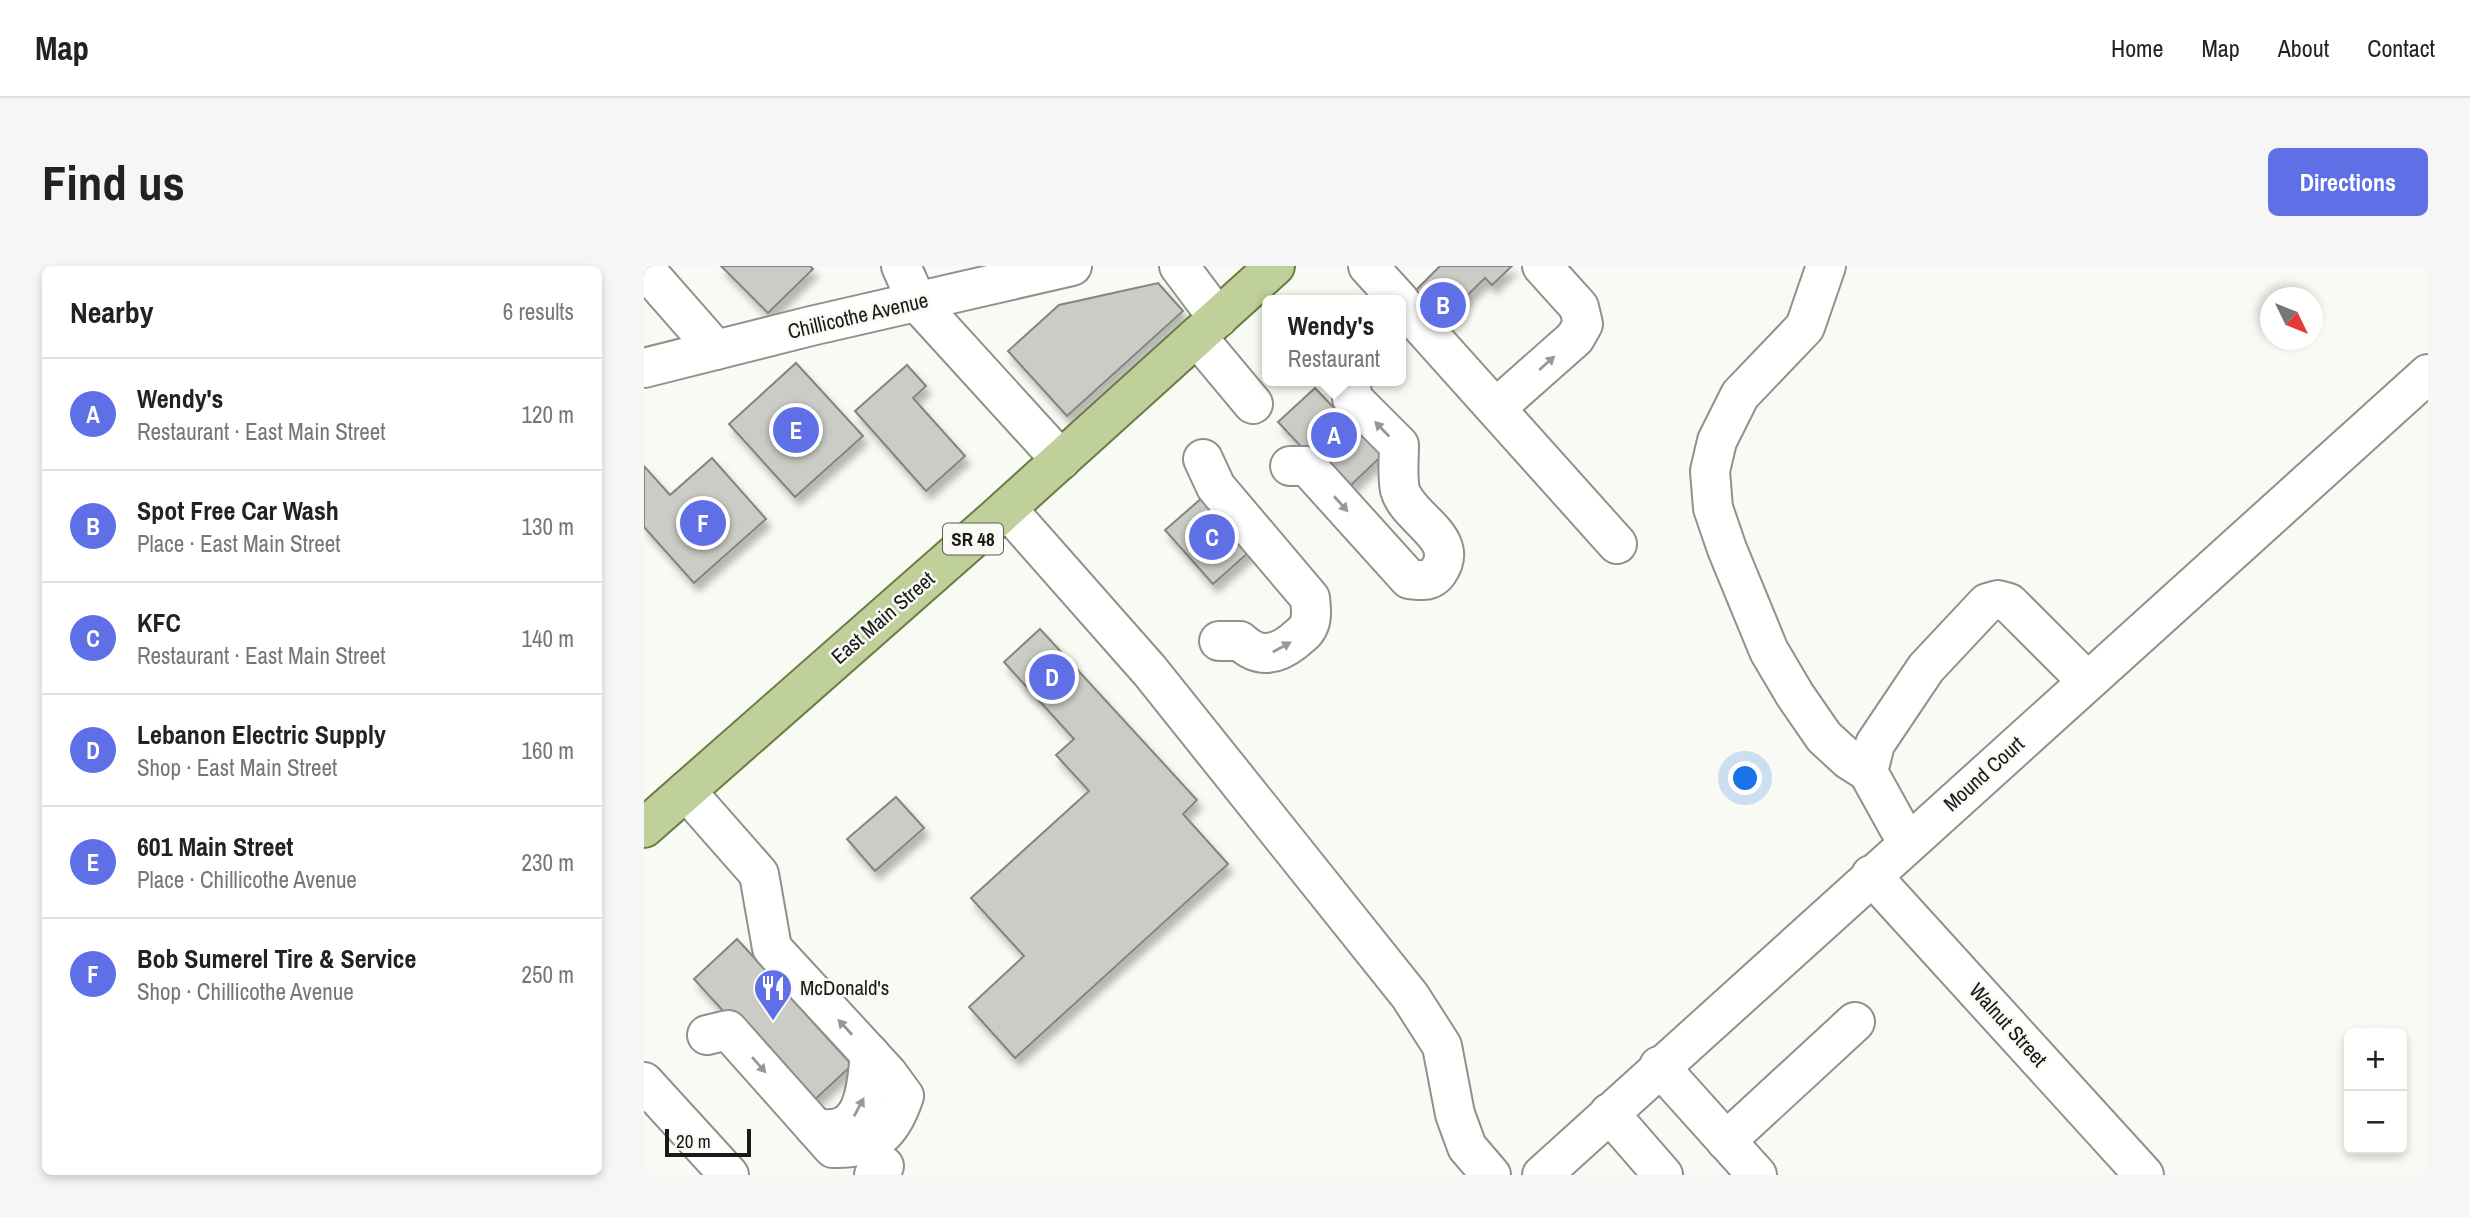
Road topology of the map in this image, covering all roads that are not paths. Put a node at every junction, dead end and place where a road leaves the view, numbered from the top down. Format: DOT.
graph roads {
  1 [pos="901,266"];
  2 [pos="1072,266"];
  3 [pos="1179,266"];
  4 [pos="1275,266"];
  5 [pos="1542,266"];
  6 [pos="1826,266"];
  7 [pos="644,268"];
  8 [pos="917,302"];
  9 [pos="1406,303"];
  10 [pos="1207,327"];
  11 [pos="716,350"];
  12 [pos="644,368"];
  13 [pos="2428,374"];
  14 [pos="1351,386"];
  15 [pos="1253,404"];
  16 [pos="1496,408"];
  17 [pos="1203,458"];
  18 [pos="1061,460"];
  19 [pos="1290,466"];
  20 [pos="1007,509"];
  21 [pos="1617,544"];
  22 [pos="1219,641"];
  23 [pos="2087,681"];
  24 [pos="1868,772"];
  25 [pos="686,791"];
  26 [pos="644,828"];
  27 [pos="1909,841"];
  28 [pos="1871,875"];
  29 [pos="1855,1022"];
  30 [pos="707,1035"];
  31 [pos="1659,1066"];
  32 [pos="644,1082"];
  33 [pos="1609,1114"];
  34 [pos="1726,1141"];
  35 [pos="817,1155"];
  36 [pos="1644,1168"];
  37 [pos="2138,1173"];
  38 [pos="729,1175"];
  39 [pos="1492,1175"];
  40 [pos="1542,1175"];
  41 [pos="1757,1175"];
  1 -- 8 [label="street"];
  2 -- 8 [label="street, Chillicothe Avenue"];
  3 -- 10 [label="street"];
  4 -- 10 [label="main road, East Main Street / SR 48"];
  16 -- 5 [label="street, one-way"];
  6 -- 24 [label="street"];
  7 -- 11 [label="street"];
  8 -- 11 [label="street, Chillicothe Avenue"];
  8 -- 18 [label="street"];
  9 -- 16 [label="street"];
  10 -- 15 [label="street"];
  10 -- 18 [label="main road, East Main Street / SR 48"];
  11 -- 12 [label="street, Chillicothe Avenue"];
  13 -- 23 [label="street, Mound Court"];
  19 -- 14 [label="street, one-way"];
  16 -- 21 [label="street"];
  22 -- 17 [label="street, one-way"];
  18 -- 20 [label="main road, East Main Street / SR 48"];
  20 -- 25 [label="main road, East Main Street / SR 48"];
  20 -- 39 [label="street"];
  23 -- 24 [label="street"];
  23 -- 27 [label="street, Mound Court"];
  24 -- 27 [label="street"];
  25 -- 26 [label="main road, East Main Street / SR 48"];
  35 -- 25 [label="street, one-way"];
  27 -- 28 [label="street, Mound Court"];
  28 -- 31 [label="street, Mound Court"];
  28 -- 37 [label="street, Walnut Street"];
  29 -- 34 [label="street"];
  30 -- 35 [label="street, one-way"];
  31 -- 33 [label="street, Mound Court"];
  31 -- 34 [label="street"];
  32 -- 38 [label="street"];
  33 -- 36 [label="street"];
  33 -- 40 [label="street, Mound Court"];
  34 -- 41 [label="street"];
}
